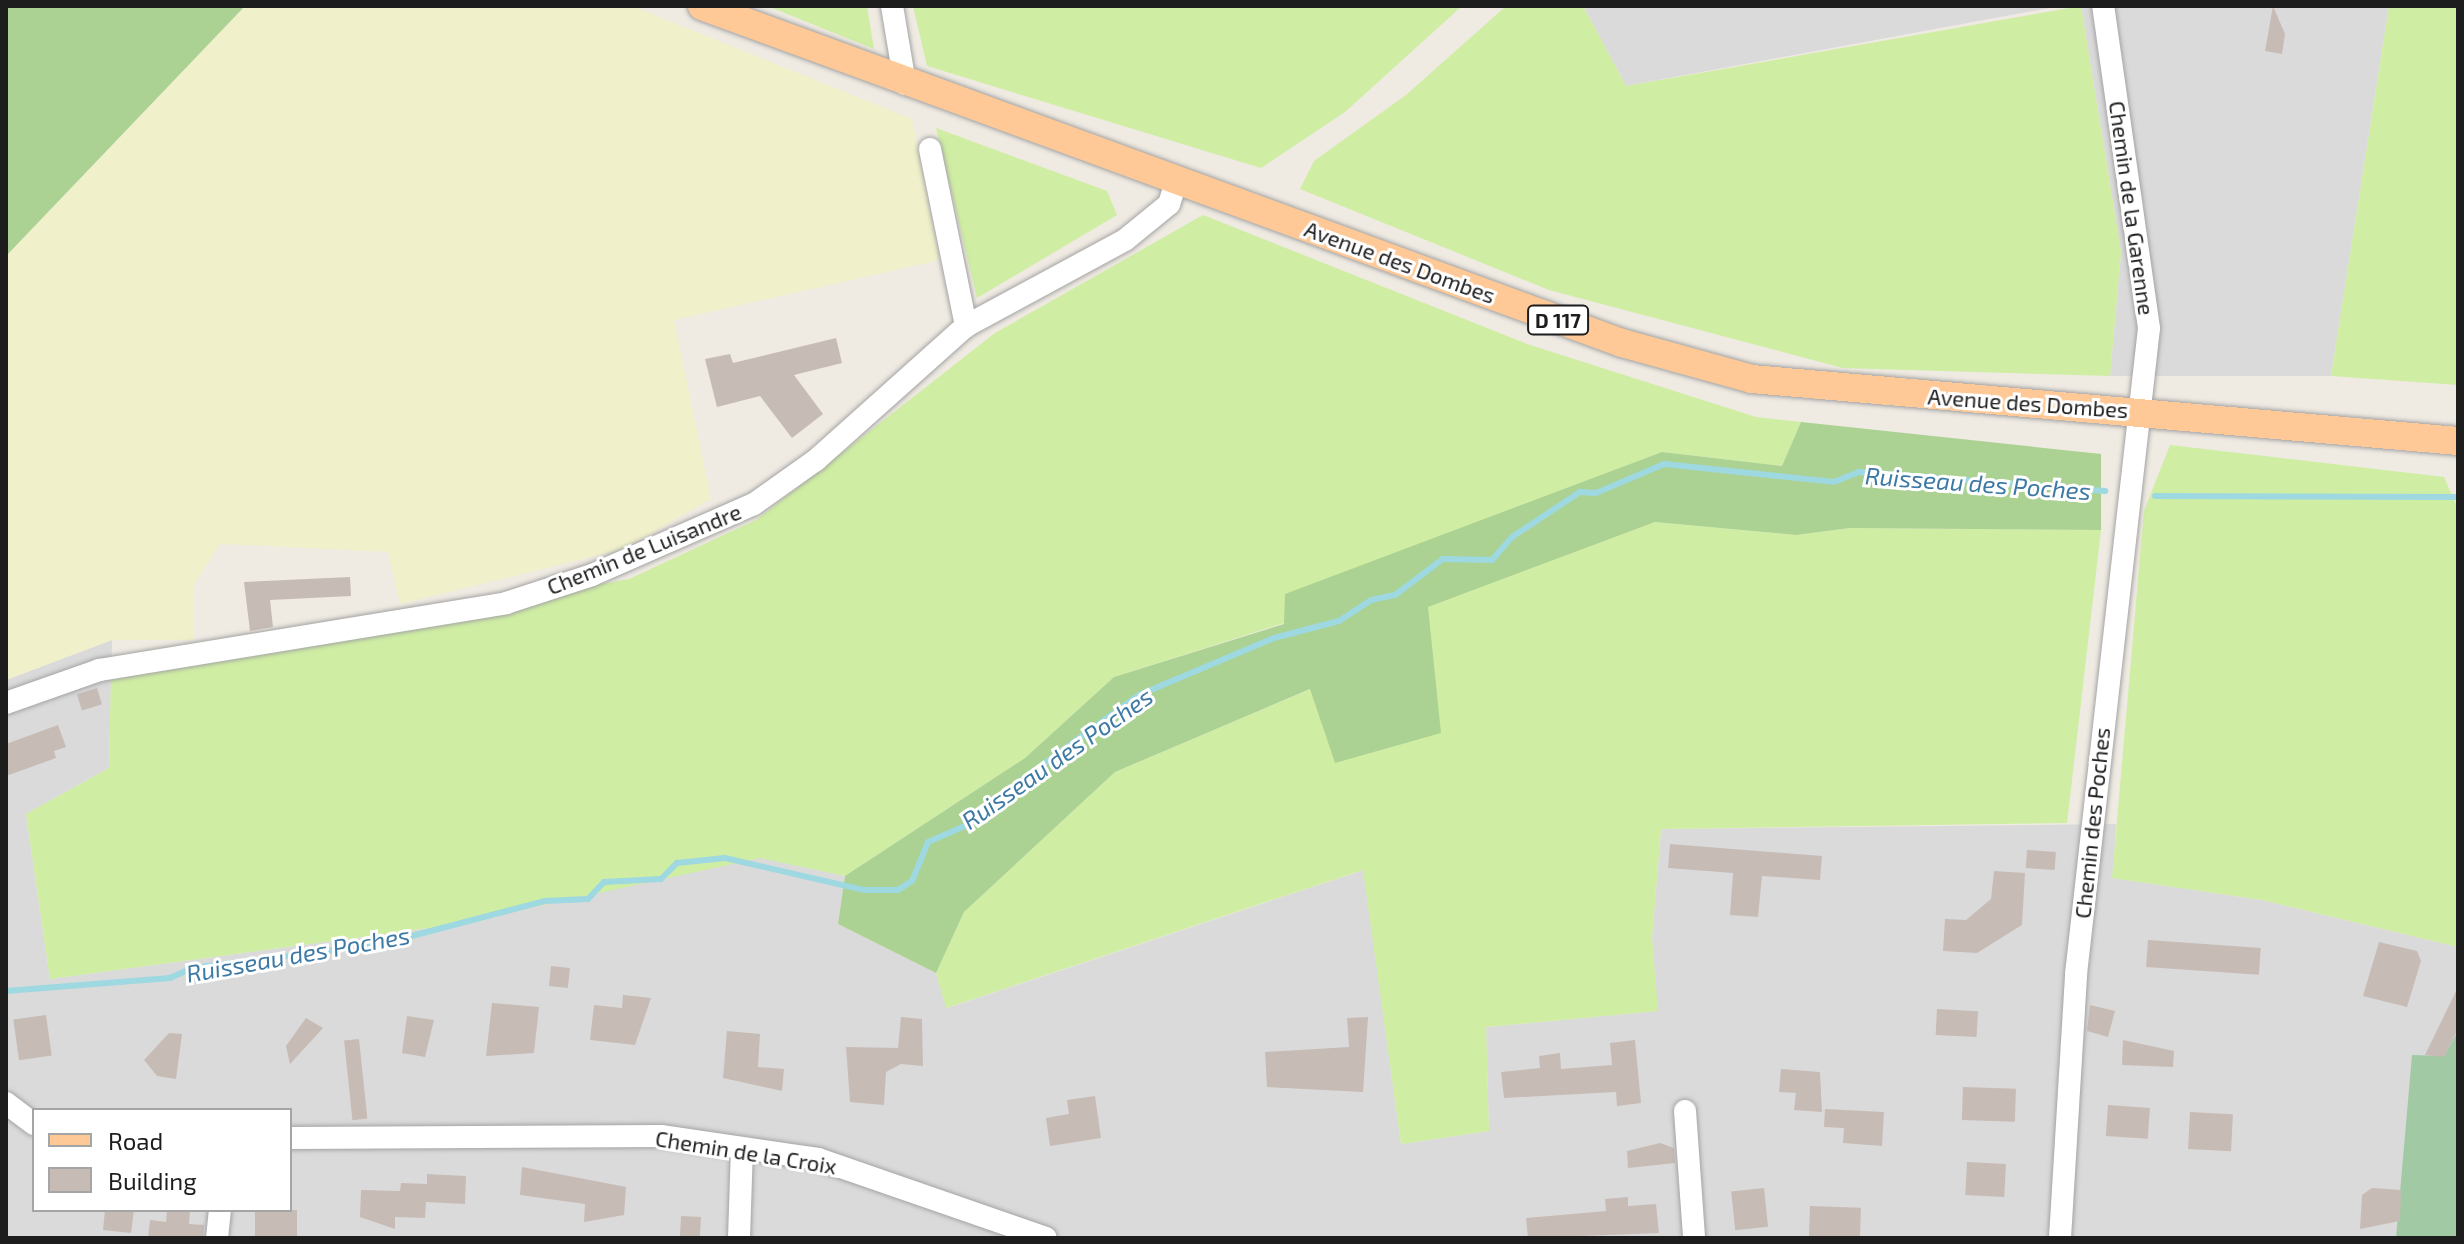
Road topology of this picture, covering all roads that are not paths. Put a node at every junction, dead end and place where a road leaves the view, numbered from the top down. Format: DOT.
graph roads {
  1 [pos="702,6"];
  2 [pos="892,6"];
  3 [pos="2103,6"];
  4 [pos="905,84"];
  5 [pos="930,149"];
  6 [pos="1177,179"];
  7 [pos="966,326"];
  8 [pos="2145,411"];
  9 [pos="2458,441"];
  10 [pos="6,703"];
  11 [pos="6,1103"];
  12 [pos="1685,1111"];
  13 [pos="32,1122"];
  14 [pos="292,1138"];
  15 [pos="742,1148"];
  16 [pos="220,1212"];
  17 [pos="217,1238"];
  18 [pos="739,1238"];
  19 [pos="1046,1238"];
  20 [pos="1694,1238"];
  21 [pos="2060,1238"];
  1 -- 4 [label="main road, Avenue des Dombes / D 117"];
  2 -- 4 [label="street"];
  3 -- 8 [label="street, Chemin de la Garenne"];
  4 -- 6 [label="main road, Avenue des Dombes / D 117"];
  5 -- 7 [label="street"];
  6 -- 7 [label="street, Chemin de Luisandre"];
  6 -- 8 [label="main road, Avenue des Dombes / D 117"];
  7 -- 10 [label="street, Chemin de Luisandre"];
  8 -- 9 [label="main road, Avenue des Dombes / D 117"];
  8 -- 21 [label="street, Chemin des Poches"];
  11 -- 13 [label="street"];
  12 -- 20 [label="street"];
  14 -- 15 [label="street, Chemin de la Croix"];
  15 -- 18 [label="street"];
  15 -- 19 [label="street, Chemin de la Croix"];
  16 -- 17 [label="street"];
}
